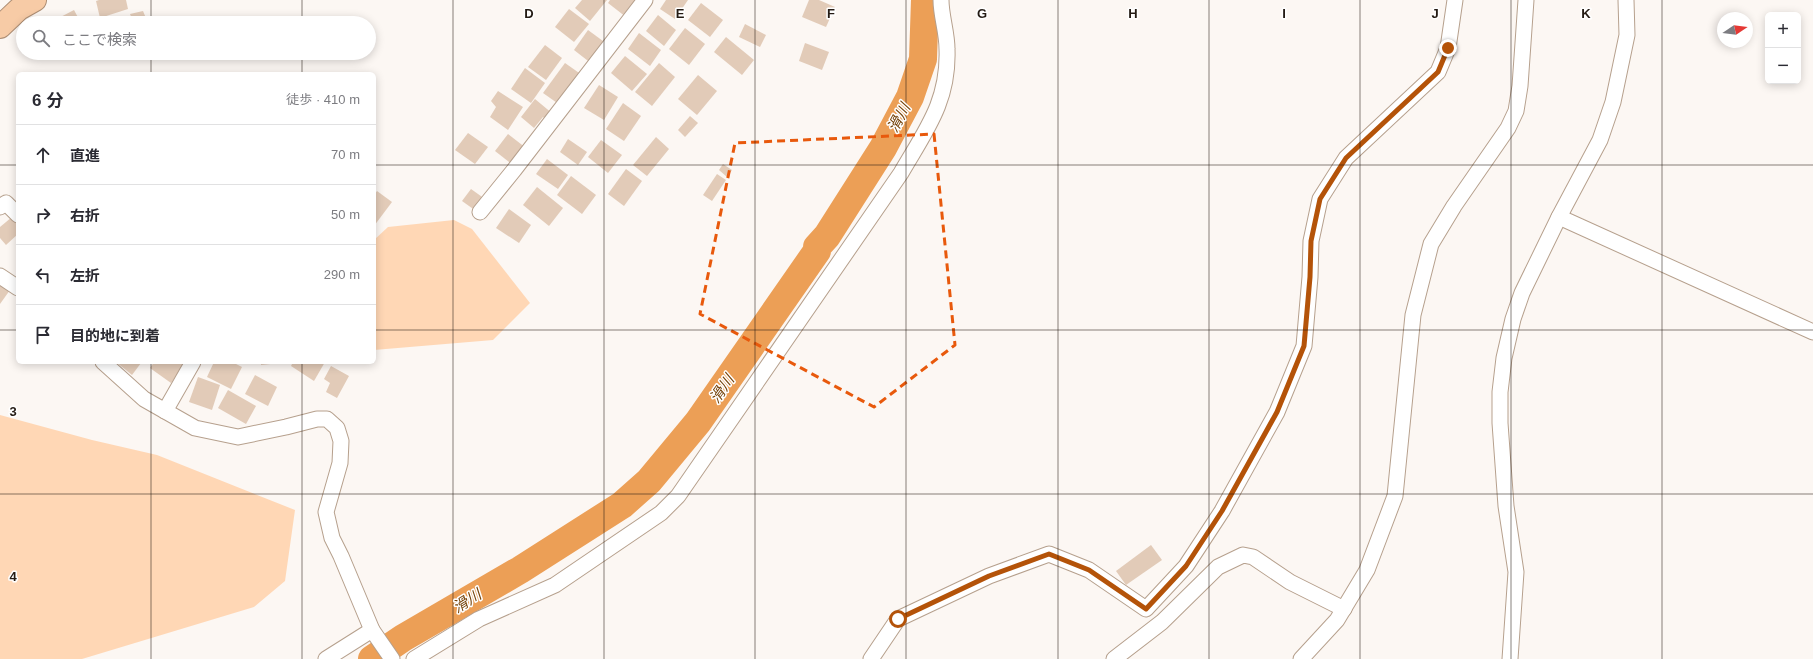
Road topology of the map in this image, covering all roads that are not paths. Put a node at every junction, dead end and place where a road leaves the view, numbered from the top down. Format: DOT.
graph roads {
  1 [pos="35,0"];
  2 [pos="645,0"];
  3 [pos="941,0"];
  4 [pos="1455,0"];
  5 [pos="1526,0"];
  6 [pos="1626,0"];
  7 [pos="0,27"];
  8 [pos="0,207"];
  9 [pos="480,212"];
  10 [pos="16,213"];
  11 [pos="1559,217"];
  12 [pos="0,276"];
  13 [pos="16,287"];
  14 [pos="1813,332"];
  15 [pos="105,364"];
  16 [pos="192,364"];
  17 [pos="165,411"];
  18 [pos="1344,609"];
  19 [pos="373,631"];
  20 [pos="326,659"];
  21 [pos="392,659"];
  22 [pos="414,659"];
  23 [pos="871,659"];
  24 [pos="1114,659"];
  25 [pos="1301,659"];
  26 [pos="1510,659"];
  1 -- 7 [label="highway"];
  2 -- 9 [label="street"];
  3 -- 22 [label="street"];
  4 -- 23 [label="street"];
  5 -- 18 [label="street"];
  6 -- 11 [label="street"];
  8 -- 10 [label="street"];
  11 -- 14 [label="street"];
  11 -- 26 [label="street"];
  12 -- 13 [label="street"];
  15 -- 17 [label="street"];
  16 -- 17 [label="street"];
  17 -- 19 [label="street"];
  18 -- 24 [label="street"];
  18 -- 25 [label="street"];
  19 -- 20 [label="street"];
  19 -- 21 [label="street"];
}
